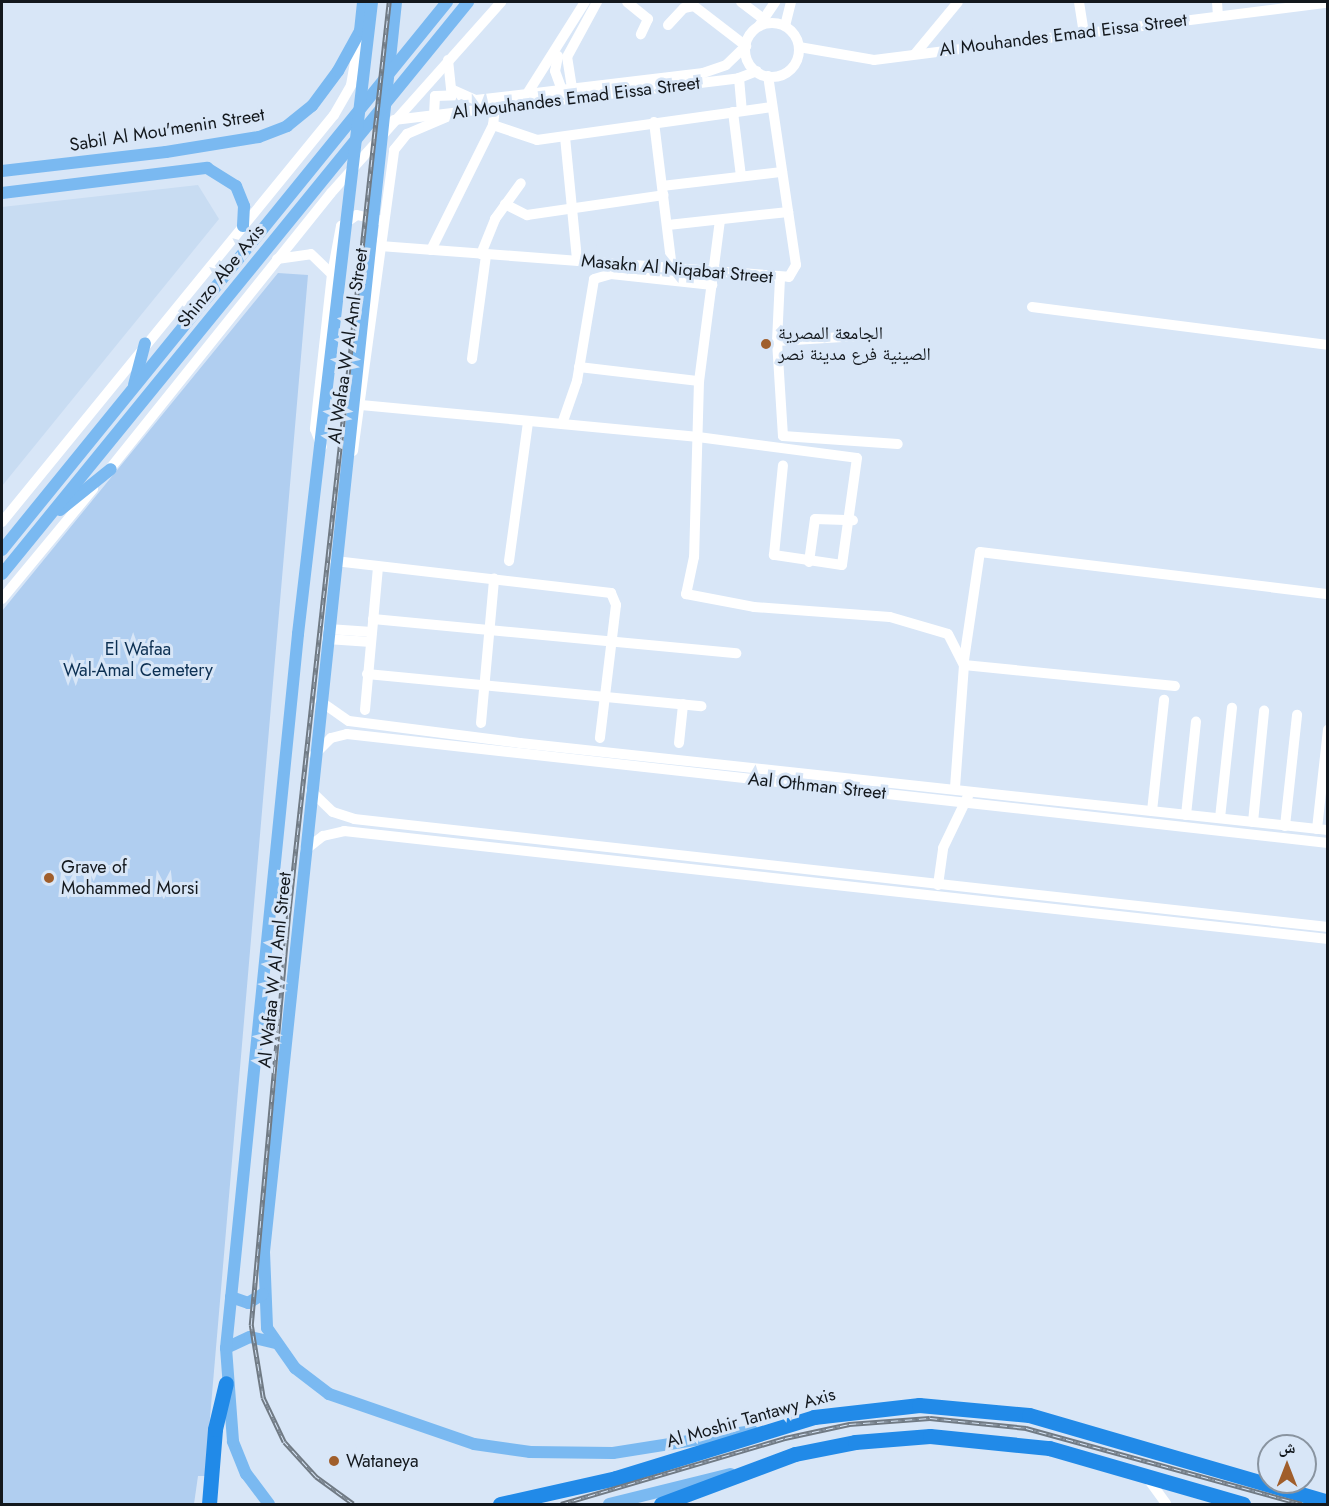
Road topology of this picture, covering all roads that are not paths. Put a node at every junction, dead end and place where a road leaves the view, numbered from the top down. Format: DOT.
graph roads {
  1 [pos="363,2"];
  2 [pos="372,2"];
  3 [pos="396,2"];
  4 [pos="403,2"];
  5 [pos="442,2"];
  6 [pos="447,2"];
  7 [pos="468,2"];
  8 [pos="501,2"];
  9 [pos="585,2"];
  10 [pos="597,2"];
  11 [pos="627,2"];
  12 [pos="741,2"];
  13 [pos="775,2"];
  14 [pos="791,2"];
  15 [pos="958,2"];
  16 [pos="1079,2"];
  17 [pos="1217,2"];
  18 [pos="1328,3"];
  19 [pos="1328,8"];
  20 [pos="1218,15"];
  21 [pos="435,17"];
  22 [pos="760,22"];
  23 [pos="668,25"];
  24 [pos="785,26"];
  25 [pos="1084,33"];
  26 [pos="365,34"];
  27 [pos="641,34"];
  28 [pos="561,45"];
  29 [pos="746,46"];
  30 [pos="799,51"];
  31 [pos="915,54"];
  32 [pos="448,59"];
  33 [pos="757,71"];
  34 [pos="768,76"];
  35 [pos="739,78"];
  36 [pos="567,89"];
  37 [pos="527,94"];
  38 [pos="458,95"];
  39 [pos="772,107"];
  40 [pos="495,108"];
  41 [pos="738,111"];
  42 [pos="456,113"];
  43 [pos="434,115"];
  44 [pos="394,120"];
  45 [pos="654,122"];
  46 [pos="493,125"];
  47 [pos="565,137"];
  48 [pos="153,154"];
  49 [pos="2,171"];
  50 [pos="782,172"];
  51 [pos="156,174"];
  52 [pos="741,176"];
  53 [pos="521,183"];
  54 [pos="663,190"];
  55 [pos="2,193"];
  56 [pos="505,204"];
  57 [pos="573,211"];
  58 [pos="788,212"];
  59 [pos="720,220"];
  60 [pos="382,225"];
  61 [pos="668,225"];
  62 [pos="243,226"];
  63 [pos="380,246"];
  64 [pos="431,250"];
  65 [pos="484,255"];
  66 [pos="277,259"];
  67 [pos="577,260"];
  68 [pos="672,268"];
  69 [pos="713,273"];
  70 [pos="332,274"];
  71 [pos="780,278"];
  72 [pos="712,285"];
  73 [pos="1032,307"];
  74 [pos="859,336"];
  75 [pos="777,341"];
  76 [pos="145,343"];
  77 [pos="1328,345"];
  78 [pos="472,359"];
  79 [pos="579,368"];
  80 [pos="699,381"];
  81 [pos="133,390"];
  82 [pos="361,405"];
  83 [pos="528,422"];
  84 [pos="562,424"];
  85 [pos="698,436"];
  86 [pos="859,441"];
  87 [pos="898,444"];
  88 [pos="322,447"];
  89 [pos="857,458"];
  90 [pos="344,463"];
  91 [pos="783,465"];
  92 [pos="111,469"];
  93 [pos="853,520"];
  94 [pos="2,522"];
  95 [pos="39,528"];
  96 [pos="2,550"];
  97 [pos="335,561"];
  98 [pos="509,561"];
  99 [pos="809,562"];
  100 [pos="378,567"];
  101 [pos="2,574"];
  102 [pos="494,579"];
  103 [pos="1328,594"];
  104 [pos="2,599"];
  105 [pos="373,619"];
  106 [pos="489,630"];
  107 [pos="327,634"];
  108 [pos="371,637"];
  109 [pos="611,641"];
  110 [pos="736,653"];
  111 [pos="964,663"];
  112 [pos="368,675"];
  113 [pos="484,686"];
  114 [pos="1175,686"];
  115 [pos="604,698"];
  116 [pos="1164,700"];
  117 [pos="320,701"];
  118 [pos="683,704"];
  119 [pos="701,706"];
  120 [pos="1232,708"];
  121 [pos="365,710"];
  122 [pos="1264,711"];
  123 [pos="1297,715"];
  124 [pos="343,720"];
  125 [pos="1196,722"];
  126 [pos="481,723"];
  127 [pos="1328,730"];
  128 [pos="341,734"];
  129 [pos="600,738"];
  130 [pos="679,743"];
  131 [pos="314,755"];
  132 [pos="955,789"];
  133 [pos="969,790"];
  134 [pos="311,791"];
  135 [pos="967,803"];
  136 [pos="1152,811"];
  137 [pos="1186,814"];
  138 [pos="339,815"];
  139 [pos="1220,818"];
  140 [pos="1253,822"];
  141 [pos="1285,826"];
  142 [pos="1322,830"];
  143 [pos="336,832"];
  144 [pos="1328,843"];
  145 [pos="305,851"];
  146 [pos="804,870"];
  147 [pos="802,883"];
  148 [pos="938,885"];
  149 [pos="1328,927"];
  150 [pos="1328,939"];
  151 [pos="263,1294"];
  152 [pos="231,1297"];
  153 [pos="276,1343"];
  154 [pos="226,1348"];
  155 [pos="226,1383"];
  156 [pos="774,1428"];
  157 [pos="736,1474"];
  158 [pos="1146,1476"];
  159 [pos="1328,1502"];
  160 [pos="208,1504"];
  161 [pos="270,1504"];
  162 [pos="500,1504"];
  163 [pos="609,1504"];
  164 [pos="661,1504"];
  165 [pos="1166,1504"];
  166 [pos="1243,1504"];
  1 -- 26 [label="main road"];
  2 -- 26 [label="main road"];
  3 -- 90 [label="main road"];
  4 -- 26 [label="main road"];
  5 -- 21 [label="main road"];
  6 -- 21 [label="main road, Shinzo Abe Axis"];
  7 -- 95 [label="main road, Shinzo Abe Axis"];
  8 -- 32 [label="street"];
  9 -- 28 [label="street"];
  10 -- 36 [label="street"];
  11 -- 27 [label="street"];
  12 -- 22 [label="street"];
  13 -- 22 [label="street"];
  14 -- 24 [label="street"];
  15 -- 31 [label="street"];
  16 -- 25 [label="street"];
  17 -- 20 [label="street"];
  18 -- 20 [label="street, Al Mouhandes Emad Eissa Street"];
  19 -- 30 [label="street, Al Mouhandes Emad Eissa Street"];
  20 -- 25 [label="street, Al Mouhandes Emad Eissa Street"];
  21 -- 81 [label="main road, Shinzo Abe Axis"];
  22 -- 24 [label="street"];
  22 -- 29 [label="street"];
  23 -- 29 [label="street"];
  24 -- 30 [label="street"];
  25 -- 31 [label="street, Al Mouhandes Emad Eissa Street"];
  26 -- 48 [label="main road, Sabil Al Mou'menin Street"];
  26 -- 62 [label="street"];
  26 -- 88 [label="main road"];
  28 -- 36 [label="street"];
  28 -- 37 [label="street"];
  29 -- 33 [label="street"];
  29 -- 36 [label="street, Al Mouhandes Emad Eissa Street"];
  30 -- 31 [label="street, Al Mouhandes Emad Eissa Street"];
  30 -- 34 [label="street"];
  32 -- 38 [label="street, Al Mouhandes Emad Eissa Street"];
  32 -- 44 [label="street"];
  33 -- 34 [label="street"];
  33 -- 35 [label="street, Al Mouhandes Emad Eissa Street"];
  34 -- 39 [label="street, Masakn Al Niqabat Street"];
  35 -- 40 [label="street, Al Mouhandes Emad Eissa Street"];
  35 -- 41 [label="street"];
  36 -- 37 [label="street, Al Mouhandes Emad Eissa Street"];
  37 -- 38 [label="street, Al Mouhandes Emad Eissa Street"];
  38 -- 43 [label="street"];
  39 -- 41 [label="street"];
  39 -- 50 [label="street, Masakn Al Niqabat Street"];
  40 -- 42 [label="street, Al Mouhandes Emad Eissa Street"];
  40 -- 46 [label="street"];
  41 -- 45 [label="street"];
  41 -- 52 [label="street"];
  42 -- 43 [label="street, Al Mouhandes Emad Eissa Street"];
  42 -- 60 [label="street, Al Wafaa W Al Aml Street"];
  43 -- 44 [label="street, Al Mouhandes Emad Eissa Street"];
  44 -- 66 [label="street"];
  45 -- 47 [label="street"];
  45 -- 54 [label="street"];
  46 -- 47 [label="street"];
  46 -- 64 [label="street"];
  47 -- 57 [label="street"];
  48 -- 49 [label="main road, Sabil Al Mou'menin Street"];
  48 -- 51 [label="main road"];
  50 -- 52 [label="street"];
  50 -- 58 [label="street, Masakn Al Niqabat Street"];
  51 -- 55 [label="main road"];
  51 -- 62 [label="main road"];
  52 -- 54 [label="street"];
  53 -- 56 [label="street"];
  54 -- 57 [label="street"];
  54 -- 61 [label="street"];
  56 -- 57 [label="street"];
  56 -- 65 [label="street"];
  57 -- 67 [label="street"];
  58 -- 59 [label="street"];
  58 -- 71 [label="street, Masakn Al Niqabat Street"];
  59 -- 61 [label="street"];
  59 -- 69 [label="street"];
  60 -- 63 [label="street, Al Wafaa W Al Aml Street"];
  60 -- 70 [label="street"];
  61 -- 68 [label="street"];
  62 -- 76 [label="street"];
  63 -- 64 [label="street, Masakn Al Niqabat Street"];
  63 -- 82 [label="street, Al Wafaa W Al Aml Street"];
  64 -- 65 [label="street, Masakn Al Niqabat Street"];
  65 -- 67 [label="street, Masakn Al Niqabat Street"];
  65 -- 78 [label="street"];
  66 -- 70 [label="street, Al Wafaa W Al Aml Street"];
  66 -- 92 [label="street"];
  67 -- 68 [label="street, Masakn Al Niqabat Street"];
  68 -- 69 [label="street, Masakn Al Niqabat Street"];
  69 -- 71 [label="street, Masakn Al Niqabat Street"];
  69 -- 72 [label="street"];
  70 -- 88 [label="street, Al Wafaa W Al Aml Street"];
  71 -- 75 [label="street"];
  72 -- 79 [label="street"];
  72 -- 80 [label="street"];
  73 -- 77 [label="street"];
  74 -- 75 [label="street"];
  75 -- 86 [label="street"];
  76 -- 81 [label="main road"];
  76 -- 94 [label="street"];
  79 -- 80 [label="street"];
  79 -- 84 [label="street"];
  80 -- 85 [label="street"];
  81 -- 96 [label="main road, Shinzo Abe Axis"];
  82 -- 83 [label="street"];
  82 -- 90 [label="street, Al Wafaa W Al Aml Street"];
  83 -- 84 [label="street"];
  83 -- 98 [label="street"];
  84 -- 85 [label="street"];
  85 -- 89 [label="street"];
  85 -- 111 [label="street"];
  86 -- 87 [label="street"];
  86 -- 89 [label="street"];
  88 -- 152 [label="main road, Al Wafaa W Al Aml Street"];
  89 -- 93 [label="street"];
  90 -- 97 [label="main road, Al Wafaa W Al Aml Street"];
  91 -- 99 [label="street"];
  92 -- 95 [label="main road"];
  92 -- 104 [label="street"];
  93 -- 99 [label="street"];
  93 -- 99 [label="street"];
  95 -- 101 [label="main road, Shinzo Abe Axis"];
  97 -- 100 [label="street"];
  97 -- 107 [label="main road, Al Wafaa W Al Aml Street"];
  100 -- 102 [label="street"];
  100 -- 105 [label="street"];
  102 -- 106 [label="street"];
  102 -- 109 [label="street"];
  103 -- 111 [label="street"];
  105 -- 106 [label="street"];
  105 -- 108 [label="street"];
  106 -- 109 [label="street"];
  106 -- 113 [label="street"];
  107 -- 108 [label="street"];
  107 -- 117 [label="main road, Al Wafaa W Al Aml Street"];
  108 -- 112 [label="street"];
  109 -- 110 [label="street"];
  109 -- 115 [label="street"];
  111 -- 114 [label="street"];
  111 -- 132 [label="street"];
  112 -- 113 [label="street"];
  112 -- 121 [label="street"];
  113 -- 115 [label="street"];
  113 -- 126 [label="street"];
  115 -- 118 [label="street"];
  115 -- 129 [label="street"];
  116 -- 136 [label="street"];
  117 -- 124 [label="street"];
  117 -- 131 [label="main road, Al Wafaa W Al Aml Street"];
  118 -- 119 [label="street"];
  118 -- 130 [label="street"];
  120 -- 139 [label="street"];
  122 -- 140 [label="street"];
  123 -- 141 [label="street"];
  124 -- 128 [label="street"];
  124 -- 132 [label="street, Aal Othman Street"];
  125 -- 137 [label="street"];
  127 -- 142 [label="street"];
  128 -- 131 [label="street"];
  128 -- 135 [label="street, Aal Othman Street"];
  131 -- 134 [label="main road, Al Wafaa W Al Aml Street"];
  132 -- 133 [label="street, Aal Othman Street"];
  133 -- 135 [label="street"];
  133 -- 136 [label="street, Aal Othman Street"];
  134 -- 138 [label="street"];
  134 -- 145 [label="main road, Al Wafaa W Al Aml Street"];
  135 -- 144 [label="street, Aal Othman Street"];
  135 -- 148 [label="street"];
  136 -- 137 [label="street, Aal Othman Street"];
  137 -- 139 [label="street, Aal Othman Street"];
  138 -- 143 [label="street"];
  138 -- 146 [label="street"];
  139 -- 140 [label="street, Aal Othman Street"];
  140 -- 141 [label="street, Aal Othman Street"];
  141 -- 142 [label="street, Aal Othman Street"];
  143 -- 145 [label="street"];
  143 -- 147 [label="street"];
  145 -- 151 [label="main road, Al Wafaa W Al Aml Street"];
  146 -- 147 [label="street"];
  146 -- 148 [label="street"];
  147 -- 150 [label="street"];
  148 -- 149 [label="street"];
  151 -- 152 [label="main road"];
  151 -- 153 [label="main road, Al Wafaa W Al Aml Street"];
  152 -- 154 [label="main road, Al Wafaa W Al Aml Street"];
  153 -- 154 [label="main road"];
  153 -- 156 [label="main road, Al Wafaa W Al Aml Street"];
  154 -- 155 [label="main road, Al Wafaa W Al Aml Street"];
  155 -- 160 [label="highway"];
  155 -- 161 [label="main road, Al Wafaa W Al Aml Street"];
  156 -- 159 [label="highway, Al Moshir Tantawy Axis"];
  156 -- 162 [label="highway, Al Moshir Tantawy Axis"];
  157 -- 158 [label="highway"];
  157 -- 163 [label="main road"];
  157 -- 164 [label="highway"];
  158 -- 165 [label="street"];
  158 -- 166 [label="highway"];
}
